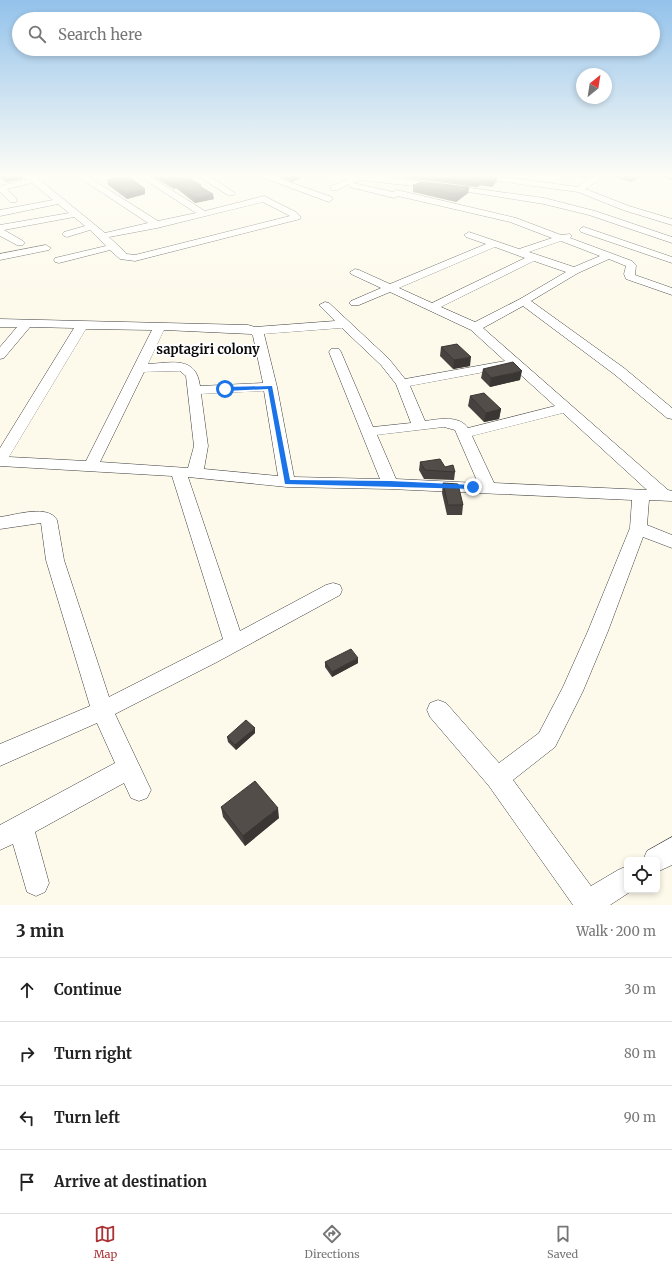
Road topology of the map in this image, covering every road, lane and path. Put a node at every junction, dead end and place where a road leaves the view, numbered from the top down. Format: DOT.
graph roads {
  1 [pos="52,218"];
  2 [pos="81,218"];
  3 [pos="147,218"];
  4 [pos="186,218"];
  5 [pos="286,218"];
  6 [pos="507,218"];
  7 [pos="597,218"];
  8 [pos="607,218"];
  9 [pos="659,218"];
  10 [pos="672,222"];
  11 [pos="157,225"];
  12 [pos="92,227"];
  13 [pos="0,228"];
  14 [pos="584,230"];
  15 [pos="0,232"];
  16 [pos="67,234"];
  17 [pos="469,235"];
  18 [pos="103,236"];
  19 [pos="563,238"];
  20 [pos="672,240"];
  21 [pos="20,243"];
  22 [pos="495,244"];
  23 [pos="112,247"];
  24 [pos="46,248"];
  25 [pos="520,252"];
  26 [pos="608,256"];
  27 [pos="0,257"];
  28 [pos="534,257"];
  29 [pos="59,260"];
  30 [pos="672,260"];
  31 [pos="574,271"];
  32 [pos="355,272"];
  33 [pos="390,288"];
  34 [pos="672,292"];
  35 [pos="524,301"];
  36 [pos="355,303"];
  37 [pos="324,305"];
  38 [pos="432,307"];
  39 [pos="0,323"];
  40 [pos="26,324"];
  41 [pos="83,324"];
  42 [pos="344,324"];
  43 [pos="160,326"];
  44 [pos="475,327"];
  45 [pos="255,331"];
  46 [pos="335,352"];
  47 [pos="0,355"];
  48 [pos="514,363"];
  49 [pos="139,368"];
  50 [pos="402,383"];
  51 [pos="270,388"];
  52 [pos="194,390"];
  53 [pos="565,408"];
  54 [pos="672,415"];
  55 [pos="420,426"];
  56 [pos="368,432"];
  57 [pos="464,434"];
  58 [pos="0,460"];
  59 [pos="91,466"];
  60 [pos="186,473"];
  61 [pos="287,482"];
  62 [pos="390,484"];
  63 [pos="488,488"];
  64 [pos="641,494"];
  65 [pos="668,496"];
  66 [pos="0,523"];
  67 [pos="638,528"];
  68 [pos="672,542"];
  69 [pos="333,590"];
  70 [pos="234,642"];
  71 [pos="102,710"];
  72 [pos="438,710"];
  73 [pos="0,755"];
  74 [pos="129,768"];
  75 [pos="497,778"];
  76 [pos="139,790"];
  77 [pos="10,833"];
  78 [pos="672,850"];
  79 [pos="660,858"];
  80 [pos="624,881"];
  81 [pos="36,883"];
  82 [pos="588,905"];
  1 -- 13 [label="street"];
  2 -- 12 [label="street"];
  3 -- 11 [label="street"];
  4 -- 11 [label="street"];
  5 -- 23 [label="street"];
  6 -- 19 [label="street"];
  7 -- 14 [label="street"];
  8 -- 20 [label="street"];
  9 -- 10 [label="street"];
  11 -- 18 [label="street"];
  12 -- 16 [label="street"];
  12 -- 18 [label="street"];
  14 -- 19 [label="street"];
  14 -- 30 [label="street"];
  15 -- 21 [label="street"];
  17 -- 22 [label="street"];
  18 -- 23 [label="street"];
  19 -- 25 [label="street"];
  19 -- 26 [label="street"];
  22 -- 25 [label="street"];
  22 -- 33 [label="street"];
  23 -- 29 [label="street"];
  24 -- 27 [label="street"];
  25 -- 28 [label="street"];
  26 -- 31 [label="street"];
  26 -- 34 [label="street"];
  28 -- 31 [label="street"];
  28 -- 38 [label="street"];
  31 -- 35 [label="street"];
  32 -- 33 [label="street"];
  33 -- 36 [label="street"];
  33 -- 38 [label="street"];
  35 -- 44 [label="street"];
  35 -- 54 [label="street"];
  37 -- 42 [label="street"];
  38 -- 44 [label="street"];
  39 -- 40 [label="street"];
  40 -- 41 [label="street"];
  40 -- 47 [label="street"];
  41 -- 43 [label="street"];
  41 -- 58 [label="street"];
  42 -- 45 [label="street"];
  42 -- 50 [label="street"];
  43 -- 45 [label="street"];
  43 -- 49 [label="street"];
  44 -- 48 [label="street"];
  45 -- 51 [label="street"];
  46 -- 56 [label="street"];
  48 -- 50 [label="street"];
  48 -- 53 [label="street"];
  49 -- 52 [label="street"];
  49 -- 59 [label="street"];
  50 -- 55 [label="street"];
  51 -- 52 [label="street"];
  51 -- 61 [label="street"];
  52 -- 60 [label="street"];
  53 -- 57 [label="street"];
  53 -- 65 [label="street"];
  55 -- 56 [label="street"];
  55 -- 57 [label="street"];
  56 -- 62 [label="street"];
  57 -- 63 [label="street"];
  58 -- 59 [label="street"];
  59 -- 60 [label="street"];
  60 -- 61 [label="street"];
  60 -- 70 [label="street"];
  61 -- 62 [label="street"];
  62 -- 63 [label="street"];
  63 -- 64 [label="street"];
  64 -- 65 [label="street"];
  64 -- 67 [label="street"];
  66 -- 71 [label="street"];
  67 -- 68 [label="street"];
  67 -- 75 [label="street"];
  69 -- 70 [label="street"];
  70 -- 71 [label="street"];
  71 -- 73 [label="street"];
  71 -- 74 [label="street"];
  72 -- 75 [label="street"];
  74 -- 76 [label="street"];
  74 -- 77 [label="street"];
  75 -- 82 [label="street"];
  77 -- 81 [label="street"];
  78 -- 79 [label="street"];
  80 -- 82 [label="street"];
}
